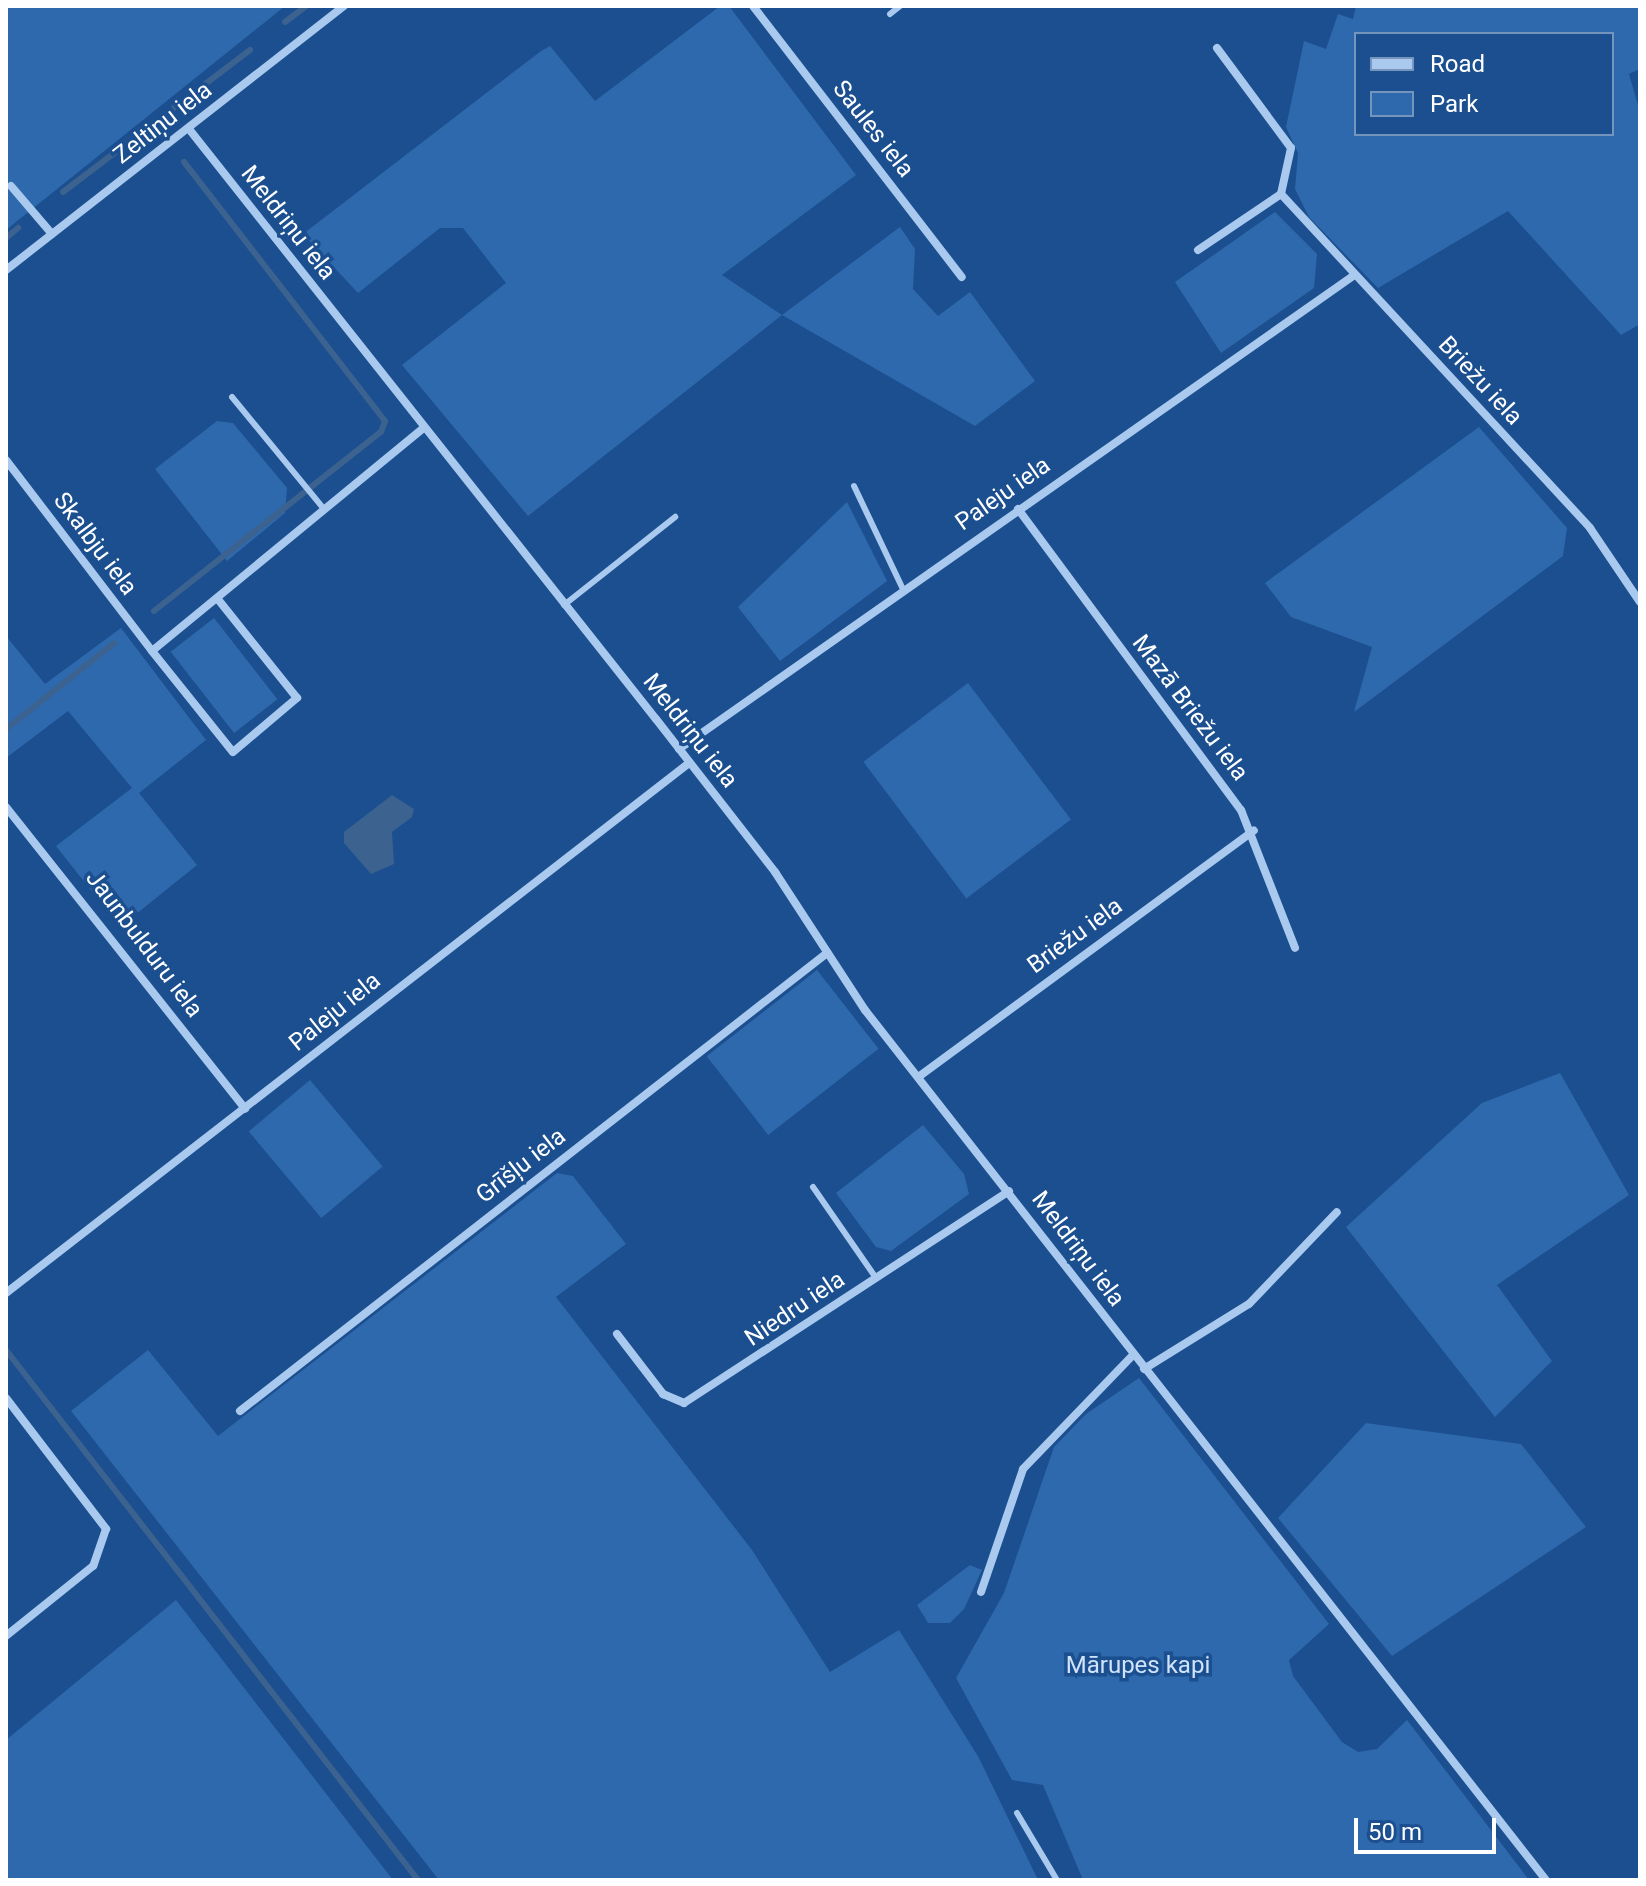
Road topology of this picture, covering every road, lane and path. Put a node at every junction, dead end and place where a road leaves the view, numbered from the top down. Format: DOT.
graph roads {
  1 [pos="344,6"];
  2 [pos="753,6"];
  3 [pos="900,6"];
  4 [pos="890,14"];
  5 [pos="1217,48"];
  6 [pos="189,129"];
  7 [pos="11,186"];
  8 [pos="1281,194"];
  9 [pos="52,234"];
  10 [pos="1198,250"];
  11 [pos="6,270"];
  12 [pos="1353,276"];
  13 [pos="962,277"];
  14 [pos="232,397"];
  15 [pos="422,429"];
  16 [pos="6,460"];
  17 [pos="854,486"];
  18 [pos="324,509"];
  19 [pos="1018,509"];
  20 [pos="675,517"];
  21 [pos="902,587"];
  22 [pos="217,598"];
  23 [pos="1640,602"];
  24 [pos="564,605"];
  25 [pos="152,651"];
  26 [pos="679,749"];
  27 [pos="689,763"];
  28 [pos="6,807"];
  29 [pos="1254,830"];
  30 [pos="1295,948"];
  31 [pos="827,953"];
  32 [pos="921,1075"];
  33 [pos="245,1109"];
  34 [pos="813,1187"];
  35 [pos="1009,1191"];
  36 [pos="1337,1212"];
  37 [pos="876,1278"];
  38 [pos="6,1293"];
  39 [pos="617,1334"];
  40 [pos="1133,1355"];
  41 [pos="1144,1369"];
  42 [pos="6,1398"];
  43 [pos="240,1411"];
  44 [pos="981,1592"];
  45 [pos="6,1636"];
  46 [pos="1017,1813"];
  47 [pos="1057,1880"];
  48 [pos="1546,1880"];
  1 -- 6 [label="street, Zeltiņu iela"];
  2 -- 13 [label="street, Saules iela"];
  3 -- 4 [label="lane"];
  5 -- 8 [label="street"];
  6 -- 9 [label="street, Zeltiņu iela"];
  6 -- 15 [label="street, Meldriņu iela"];
  7 -- 9 [label="street"];
  8 -- 10 [label="street"];
  8 -- 12 [label="street, Briežu iela"];
  9 -- 11 [label="street, Zeltiņu iela"];
  12 -- 19 [label="street, Paleju iela"];
  12 -- 23 [label="street, Briežu iela"];
  14 -- 18 [label="lane"];
  15 -- 18 [label="street"];
  15 -- 24 [label="street, Meldriņu iela"];
  16 -- 25 [label="street, Skalbju iela"];
  17 -- 21 [label="lane"];
  18 -- 22 [label="street"];
  19 -- 21 [label="street, Paleju iela"];
  19 -- 29 [label="street, Mazā Briežu iela"];
  20 -- 24 [label="lane"];
  21 -- 26 [label="street, Paleju iela"];
  22 -- 25 [label="street"];
  22 -- 25 [label="street, Skalbju iela"];
  24 -- 26 [label="street, Meldriņu iela"];
  26 -- 27 [label="street, Meldriņu iela"];
  27 -- 31 [label="street, Meldriņu iela"];
  27 -- 33 [label="street, Paleju iela"];
  28 -- 33 [label="street, Jaunbulduru iela"];
  29 -- 30 [label="street, Mazā Briežu iela"];
  29 -- 32 [label="street, Briežu iela"];
  31 -- 32 [label="street, Meldriņu iela"];
  31 -- 43 [label="street, Grīšļu iela"];
  32 -- 35 [label="street, Meldriņu iela"];
  33 -- 38 [label="street, Paleju iela"];
  34 -- 37 [label="lane"];
  35 -- 37 [label="street, Niedru iela"];
  35 -- 40 [label="street, Meldriņu iela"];
  36 -- 41 [label="street"];
  37 -- 39 [label="street, Niedru iela"];
  40 -- 41 [label="street, Meldriņu iela"];
  40 -- 44 [label="street"];
  41 -- 48 [label="street, Meldriņu iela"];
  42 -- 45 [label="street"];
  46 -- 47 [label="lane"];
}
